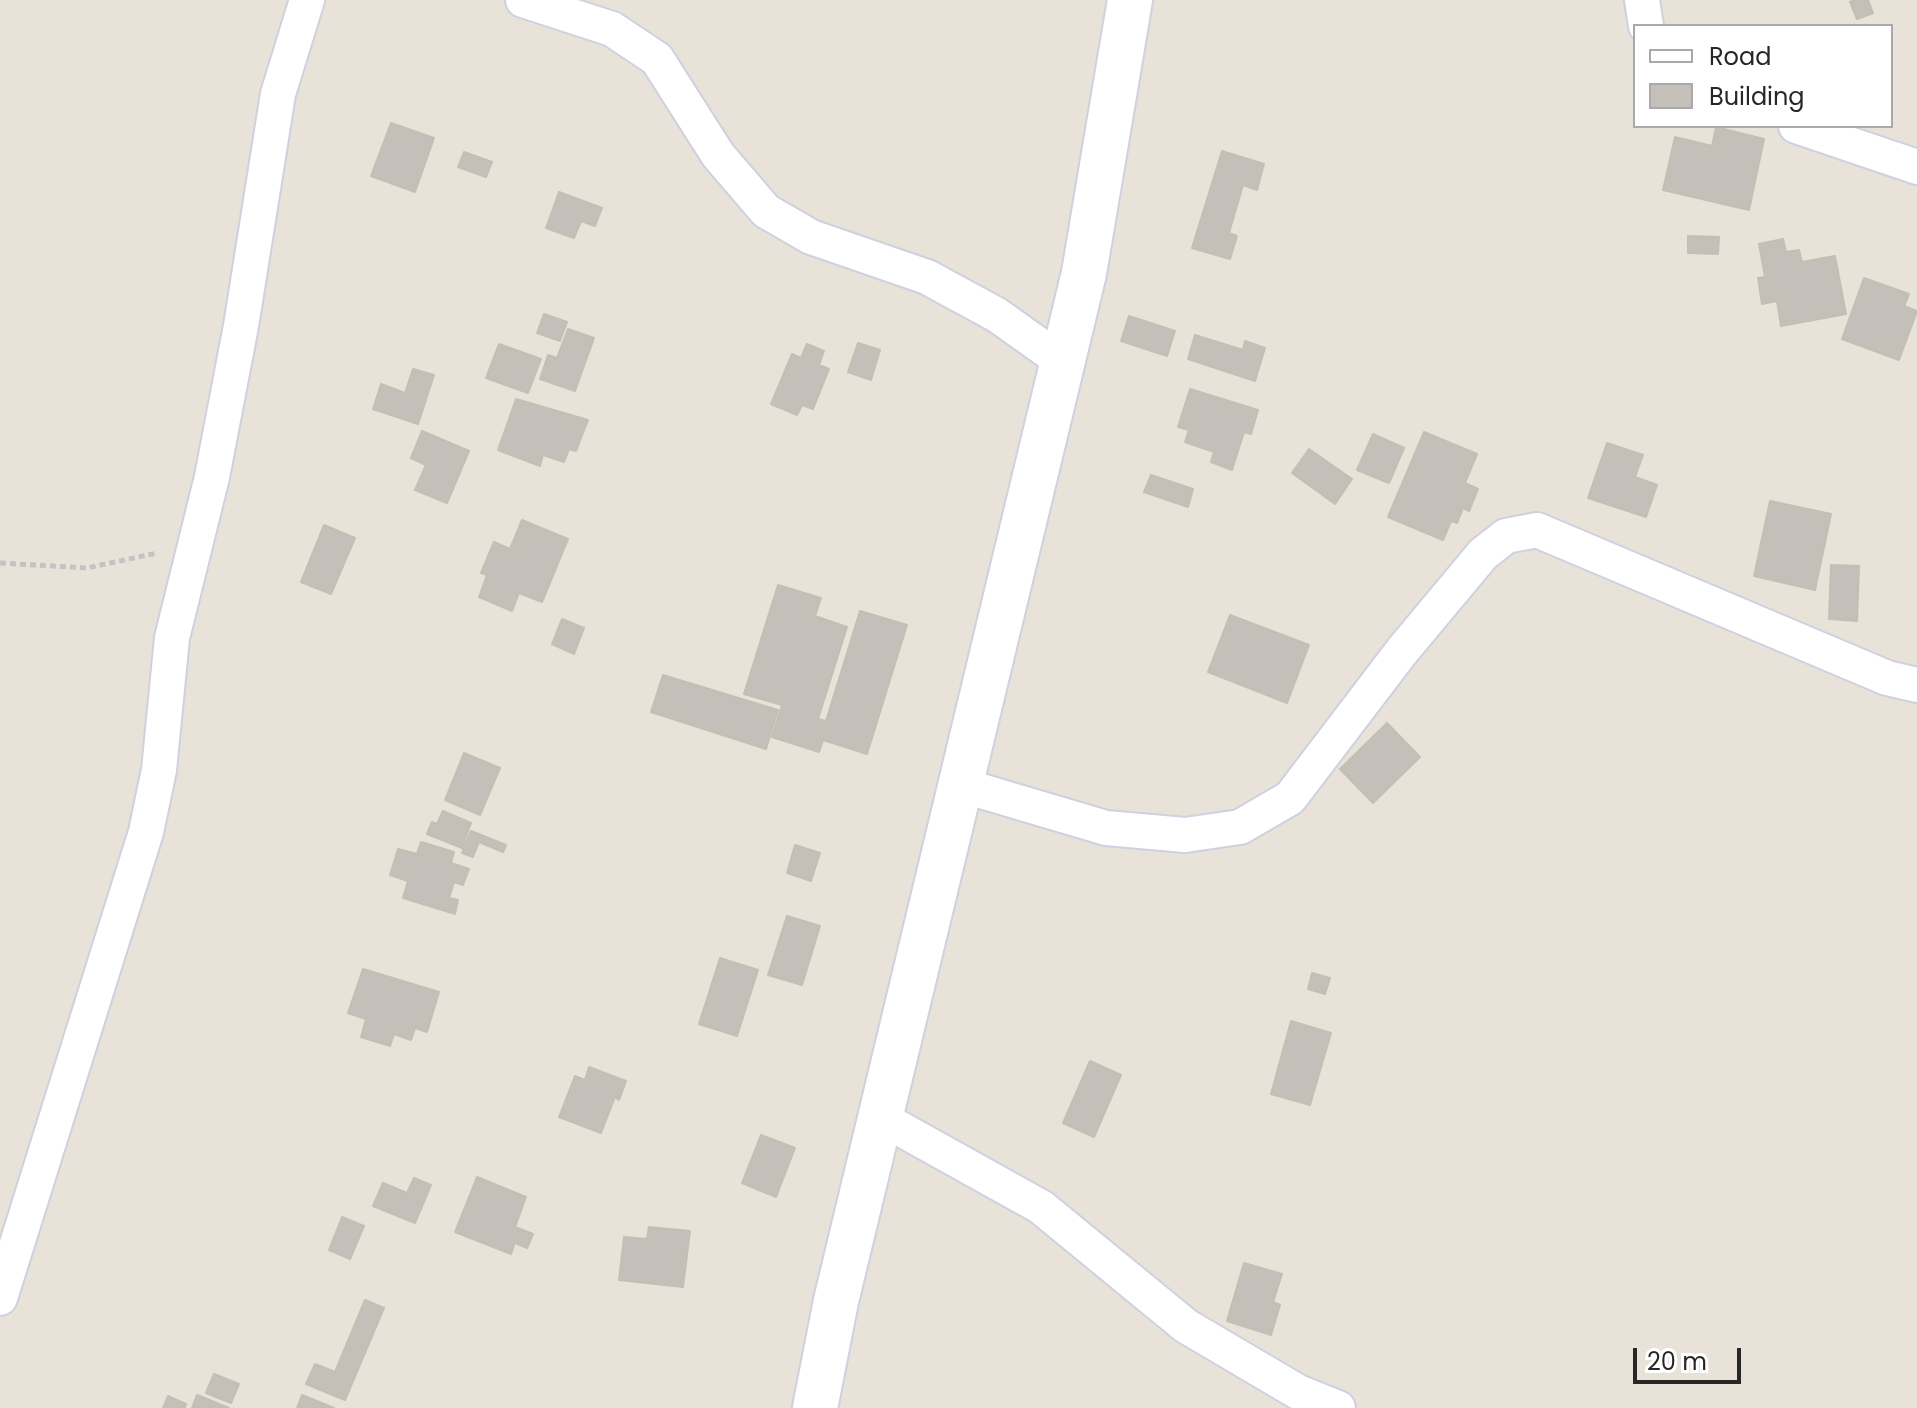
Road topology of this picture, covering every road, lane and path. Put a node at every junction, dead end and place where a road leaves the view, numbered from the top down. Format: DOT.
graph roads {
  1 [pos="307,0"];
  2 [pos="523,0"];
  3 [pos="1130,0"];
  4 [pos="1642,0"];
  5 [pos="1646,24"];
  6 [pos="1802,128"];
  7 [pos="1917,167"];
  8 [pos="1063,362"];
  9 [pos="194,543"];
  10 [pos="0,563"];
  11 [pos="1917,685"];
  12 [pos="961,785"];
  13 [pos="881,1118"];
  14 [pos="0,1298"];
  15 [pos="815,1408"];
  16 [pos="1338,1408"];
  1 -- 9 [label="street"];
  2 -- 8 [label="street"];
  3 -- 8 [label="main road"];
  4 -- 5 [label="street"];
  6 -- 7 [label="street"];
  8 -- 12 [label="main road"];
  9 -- 10 [label="path"];
  9 -- 14 [label="street"];
  11 -- 12 [label="street"];
  12 -- 13 [label="main road"];
  13 -- 15 [label="main road"];
  13 -- 16 [label="street"];
}
